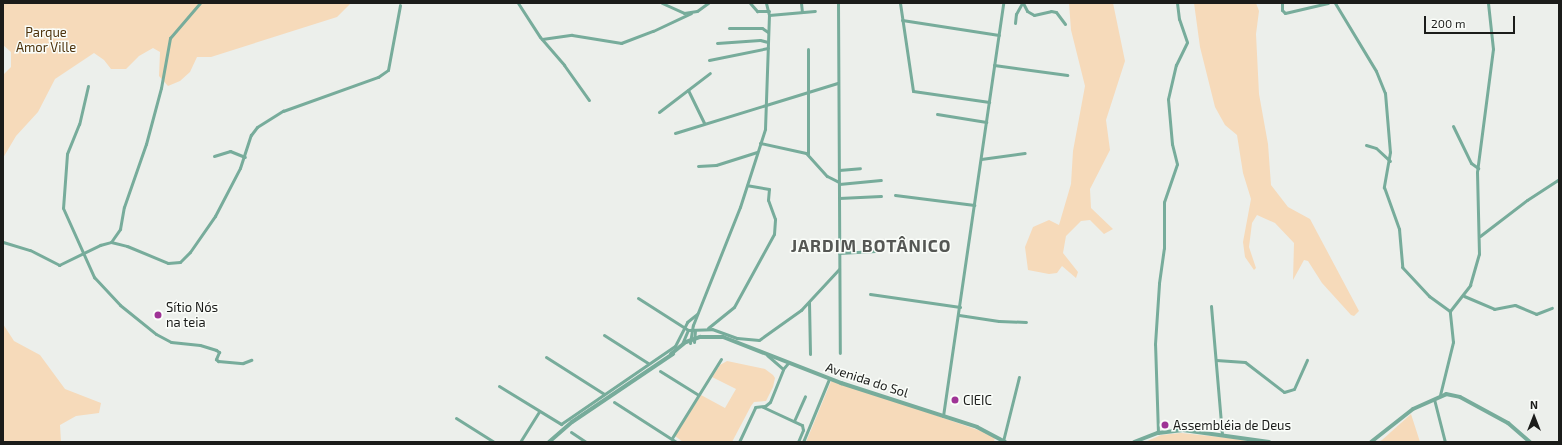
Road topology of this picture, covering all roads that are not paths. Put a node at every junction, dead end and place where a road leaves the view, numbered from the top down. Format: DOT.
graph roads {
  1 [pos="200,3"];
  2 [pos="518,3"];
  3 [pos="662,3"];
  4 [pos="708,3"];
  5 [pos="750,3"];
  6 [pos="766,3"];
  7 [pos="801,3"];
  8 [pos="838,3"];
  9 [pos="900,3"];
  10 [pos="1003,3"];
  11 [pos="1022,3"];
  12 [pos="1177,3"];
  13 [pos="1282,3"];
  14 [pos="1328,3"];
  15 [pos="1335,3"];
  16 [pos="1488,3"];
  17 [pos="400,5"];
  18 [pos="815,11"];
  19 [pos="769,12"];
  20 [pos="802,12"];
  21 [pos="691,13"];
  22 [pos="902,20"];
  23 [pos="1015,23"];
  24 [pos="1065,24"];
  25 [pos="729,28"];
  26 [pos="768,32"];
  27 [pos="999,35"];
  28 [pos="542,39"];
  29 [pos="768,42"];
  30 [pos="717,43"];
  31 [pos="768,48"];
  32 [pos="808,49"];
  33 [pos="709,60"];
  34 [pos="994,65"];
  35 [pos="710,73"];
  36 [pos="1067,75"];
  37 [pos="838,82"];
  38 [pos="88,86"];
  39 [pos="688,90"];
  40 [pos="808,92"];
  41 [pos="588,100"];
  42 [pos="989,102"];
  43 [pos="766,105"];
  44 [pos="659,112"];
  45 [pos="936,114"];
  46 [pos="986,122"];
  47 [pos="704,123"];
  48 [pos="1453,126"];
  49 [pos="675,133"];
  50 [pos="760,143"];
  51 [pos="1366,145"];
  52 [pos="757,152"];
  53 [pos="1025,153"];
  54 [pos="808,154"];
  55 [pos="214,156"];
  56 [pos="245,157"];
  57 [pos="981,159"];
  58 [pos="1390,161"];
  59 [pos="698,166"];
  60 [pos="860,168"];
  61 [pos="1478,168"];
  62 [pos="839,170"];
  63 [pos="1559,179"];
  64 [pos="881,180"];
  65 [pos="839,183"];
  66 [pos="747,185"];
  67 [pos="895,195"];
  68 [pos="881,196"];
  69 [pos="839,198"];
  70 [pos="974,205"];
  71 [pos="1480,236"];
  72 [pos="3,242"];
  73 [pos="111,242"];
  74 [pos="875,251"];
  75 [pos="839,253"];
  76 [pos="84,254"];
  77 [pos="839,269"];
  78 [pos="870,294"];
  79 [pos="1464,296"];
  80 [pos="638,298"];
  81 [pos="809,302"];
  82 [pos="1210,306"];
  83 [pos="960,307"];
  84 [pos="1552,308"];
  85 [pos="1450,311"];
  86 [pos="697,313"];
  87 [pos="959,315"];
  88 [pos="688,321"];
  89 [pos="1026,322"];
  90 [pos="693,324"];
  91 [pos="706,329"];
  92 [pos="690,330"];
  93 [pos="604,335"];
  94 [pos="687,335"];
  95 [pos="692,341"];
  96 [pos="681,346"];
  97 [pos="766,353"];
  98 [pos="840,353"];
  99 [pos="671,354"];
  100 [pos="810,354"];
  101 [pos="546,357"];
  102 [pos="721,359"];
  103 [pos="251,360"];
  104 [pos="1216,360"];
  105 [pos="1307,360"];
  106 [pos="648,363"];
  107 [pos="788,363"];
  108 [pos="783,369"];
  109 [pos="660,370"];
  110 [pos="1019,377"];
  111 [pos="829,379"];
  112 [pos="499,386"];
  113 [pos="604,394"];
  114 [pos="697,394"];
  115 [pos="1440,395"];
  116 [pos="805,396"];
  117 [pos="1434,398"];
  118 [pos="614,402"];
  119 [pos="763,407"];
  120 [pos="539,412"];
  121 [pos="943,416"];
  122 [pos="456,418"];
  123 [pos="794,421"];
  124 [pos="571,432"];
  125 [pos="1158,433"];
  126 [pos="1222,434"];
  127 [pos="672,438"];
  128 [pos="494,442"];
  129 [pos="520,442"];
  130 [pos="548,442"];
  131 [pos="586,442"];
  132 [pos="676,442"];
  133 [pos="739,442"];
  134 [pos="798,442"];
  135 [pos="803,442"];
  136 [pos="1004,442"];
  137 [pos="1134,442"];
  138 [pos="1269,442"];
  139 [pos="1371,442"];
  140 [pos="1444,442"];
  141 [pos="1530,442"];
  1 -- 73 [label="street"];
  2 -- 28 [label="street"];
  3 -- 21 [label="street"];
  4 -- 21 [label="street"];
  5 -- 19 [label="street"];
  6 -- 19 [label="street"];
  7 -- 20 [label="street"];
  8 -- 37 [label="street"];
  9 -- 22 [label="street"];
  10 -- 27 [label="street"];
  11 -- 23 [label="street"];
  11 -- 24 [label="street"];
  12 -- 125 [label="street"];
  13 -- 14 [label="street"];
  15 -- 58 [label="street"];
  16 -- 61 [label="street"];
  17 -- 56 [label="street"];
  18 -- 20 [label="street"];
  19 -- 20 [label="street"];
  19 -- 26 [label="street"];
  21 -- 28 [label="street"];
  22 -- 27 [label="street"];
  22 -- 42 [label="street"];
  25 -- 26 [label="street"];
  26 -- 29 [label="street"];
  27 -- 34 [label="street"];
  28 -- 41 [label="street"];
  29 -- 30 [label="street"];
  29 -- 31 [label="street"];
  31 -- 33 [label="street"];
  31 -- 43 [label="street"];
  32 -- 40 [label="street"];
  34 -- 36 [label="street"];
  34 -- 42 [label="street"];
  35 -- 39 [label="street"];
  37 -- 40 [label="street"];
  37 -- 62 [label="street"];
  38 -- 76 [label="street"];
  39 -- 44 [label="street"];
  39 -- 47 [label="street"];
  40 -- 43 [label="street"];
  40 -- 54 [label="street"];
  42 -- 46 [label="street"];
  43 -- 47 [label="street"];
  43 -- 50 [label="street"];
  45 -- 46 [label="street"];
  46 -- 57 [label="street"];
  47 -- 49 [label="street"];
  48 -- 61 [label="street"];
  50 -- 52 [label="street"];
  50 -- 54 [label="street"];
  51 -- 58 [label="street"];
  52 -- 59 [label="street"];
  52 -- 66 [label="street"];
  53 -- 57 [label="street"];
  54 -- 65 [label="street"];
  55 -- 56 [label="street"];
  56 -- 73 [label="street"];
  57 -- 70 [label="street"];
  58 -- 85 [label="street"];
  60 -- 62 [label="street"];
  61 -- 71 [label="street"];
  62 -- 65 [label="street"];
  63 -- 71 [label="street"];
  64 -- 65 [label="street"];
  65 -- 69 [label="street"];
  66 -- 86 [label="street"];
  66 -- 91 [label="street"];
  67 -- 70 [label="street"];
  68 -- 69 [label="street"];
  69 -- 75 [label="street"];
  70 -- 83 [label="street"];
  71 -- 79 [label="street"];
  72 -- 76 [label="street"];
  73 -- 76 [label="street"];
  74 -- 75 [label="street"];
  75 -- 77 [label="street"];
  76 -- 103 [label="street"];
  77 -- 81 [label="street"];
  77 -- 98 [label="street"];
  78 -- 83 [label="street"];
  79 -- 84 [label="street"];
  79 -- 85 [label="street"];
  80 -- 92 [label="street"];
  81 -- 91 [label="street"];
  81 -- 100 [label="street"];
  82 -- 104 [label="street"];
  83 -- 87 [label="street"];
  85 -- 115 [label="street"];
  86 -- 88 [label="street"];
  86 -- 90 [label="street"];
  87 -- 89 [label="street"];
  87 -- 121 [label="street"];
  88 -- 90 [label="street"];
  88 -- 92 [label="street"];
  90 -- 92 [label="street"];
  91 -- 92 [label="street"];
  92 -- 94 [label="street"];
  92 -- 95 [label="street"];
  92 -- 106 [label="street"];
  93 -- 106 [label="street"];
  94 -- 95 [label="street"];
  94 -- 96 [label="street"];
  95 -- 96 [label="street, Avenida do Sol"];
  95 -- 97 [label="street, Avenida do Sol"];
  95 -- 99 [label="street, Avenida do Sol"];
  96 -- 99 [label="street, Avenida do Sol"];
  97 -- 107 [label="street, Avenida do Sol"];
  97 -- 108 [label="street"];
  99 -- 130 [label="street, Avenida do Sol"];
  101 -- 113 [label="street"];
  102 -- 114 [label="street"];
  104 -- 105 [label="street"];
  104 -- 126 [label="street"];
  106 -- 113 [label="street"];
  107 -- 108 [label="street"];
  107 -- 111 [label="street, Avenida do Sol"];
  108 -- 119 [label="street"];
  109 -- 114 [label="street"];
  110 -- 136 [label="street"];
  111 -- 121 [label="street, Avenida do Sol"];
  111 -- 135 [label="street"];
  112 -- 120 [label="street"];
  113 -- 120 [label="street"];
  114 -- 127 [label="street"];
  115 -- 117 [label="street"];
  115 -- 141 [label="street"];
  116 -- 123 [label="street"];
  117 -- 139 [label="street"];
  117 -- 140 [label="street"];
  118 -- 127 [label="street"];
  119 -- 123 [label="street"];
  119 -- 133 [label="street"];
  120 -- 129 [label="street"];
  121 -- 136 [label="street, Avenida do Sol"];
  122 -- 128 [label="street"];
  123 -- 134 [label="street"];
  124 -- 131 [label="street"];
  125 -- 126 [label="street"];
  125 -- 137 [label="street"];
  126 -- 138 [label="street"];
  127 -- 132 [label="street"];
}
